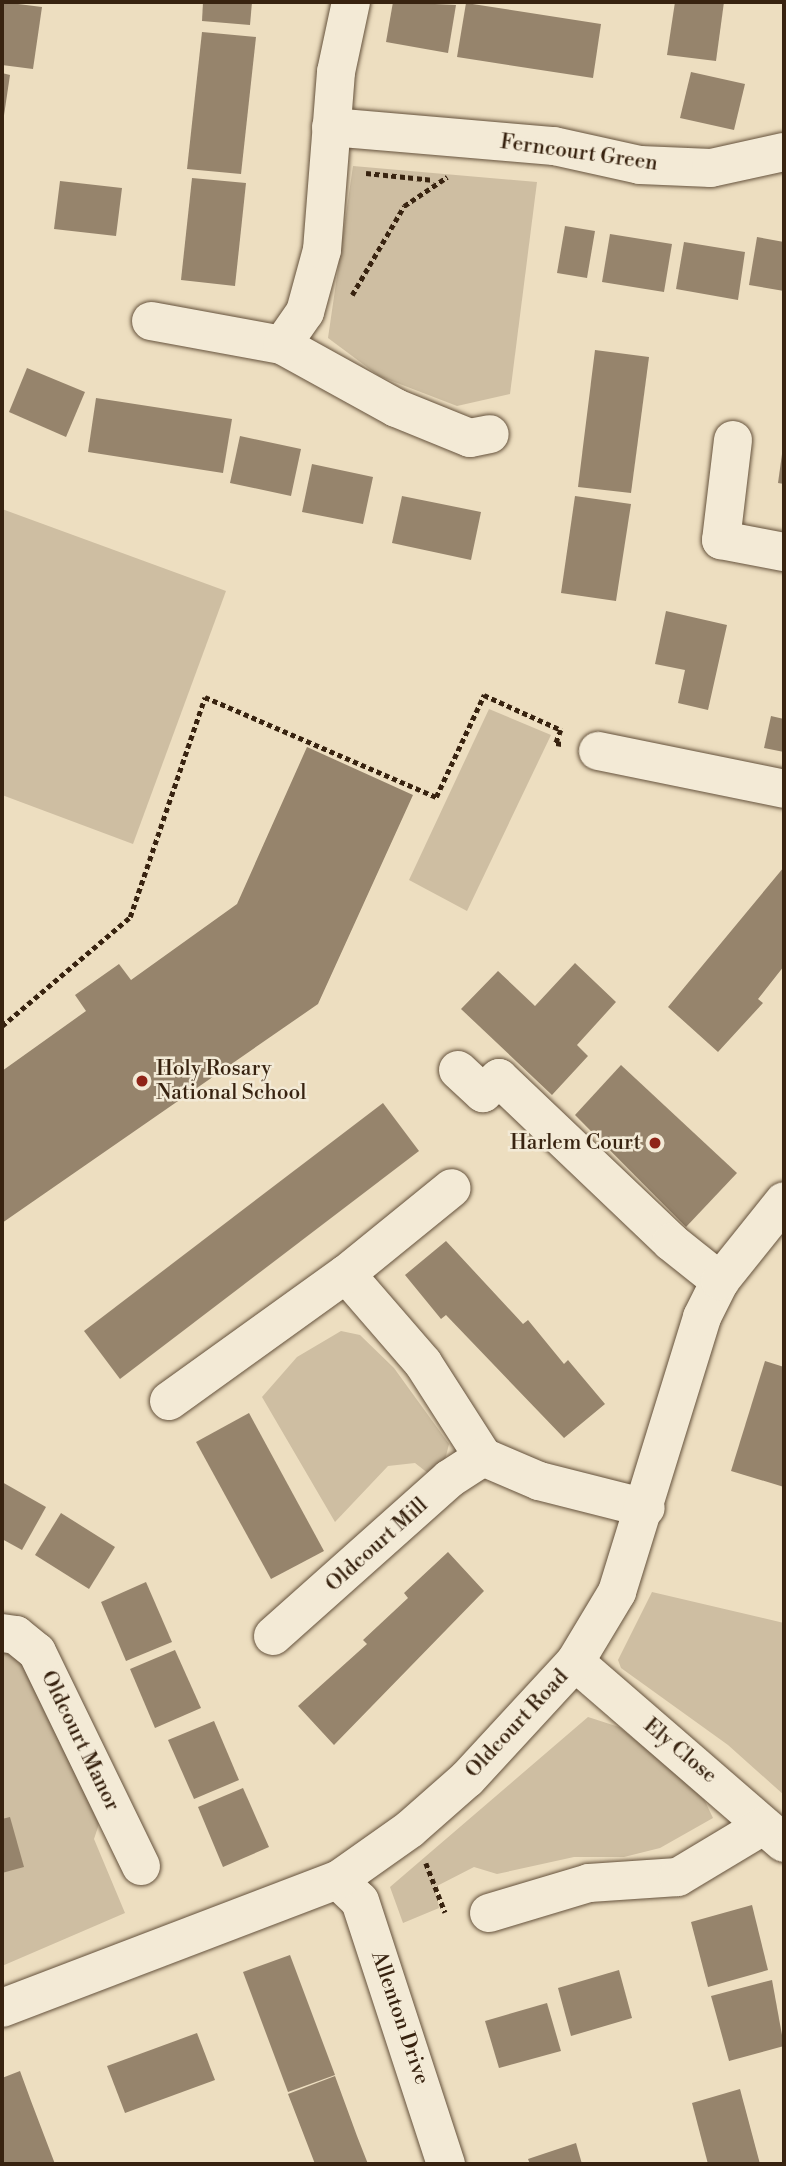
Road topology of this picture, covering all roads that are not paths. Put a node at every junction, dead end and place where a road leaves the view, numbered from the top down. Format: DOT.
graph roads {
  1 [pos="351,2"];
  2 [pos="331,127"];
  3 [pos="784,152"];
  4 [pos="151,321"];
  5 [pos="282,345"];
  6 [pos="490,434"];
  7 [pos="733,440"];
  8 [pos="784,552"];
  9 [pos="598,751"];
  10 [pos="784,789"];
  11 [pos="458,1070"];
  12 [pos="452,1188"];
  13 [pos="784,1201"];
  14 [pos="346,1275"];
  15 [pos="720,1281"];
  16 [pos="169,1401"];
  17 [pos="483,1457"];
  18 [pos="646,1508"];
  19 [pos="2,1633"];
  20 [pos="274,1636"];
  21 [pos="575,1662"];
  22 [pos="774,1834"];
  23 [pos="141,1866"];
  24 [pos="338,1880"];
  25 [pos="489,1913"];
  26 [pos="2,2008"];
  27 [pos="446,2164"];
  1 -- 2 [label="street"];
  2 -- 3 [label="street, Ferncourt Green"];
  2 -- 5 [label="street"];
  4 -- 5 [label="street"];
  5 -- 6 [label="street"];
  7 -- 8 [label="street"];
  9 -- 10 [label="street"];
  11 -- 15 [label="street"];
  12 -- 14 [label="street"];
  13 -- 15 [label="street, Oldcourt Road"];
  14 -- 16 [label="street"];
  14 -- 17 [label="street"];
  15 -- 18 [label="street, Oldcourt Road"];
  17 -- 18 [label="street"];
  17 -- 20 [label="street, Oldcourt Mill"];
  18 -- 21 [label="street, Oldcourt Road"];
  19 -- 23 [label="street, Oldcourt Manor"];
  21 -- 22 [label="street, Ely Close"];
  21 -- 24 [label="street, Oldcourt Road"];
  22 -- 25 [label="street"];
  24 -- 26 [label="street, Oldcourt Road"];
  24 -- 27 [label="street, Allenton Drive"];
}
